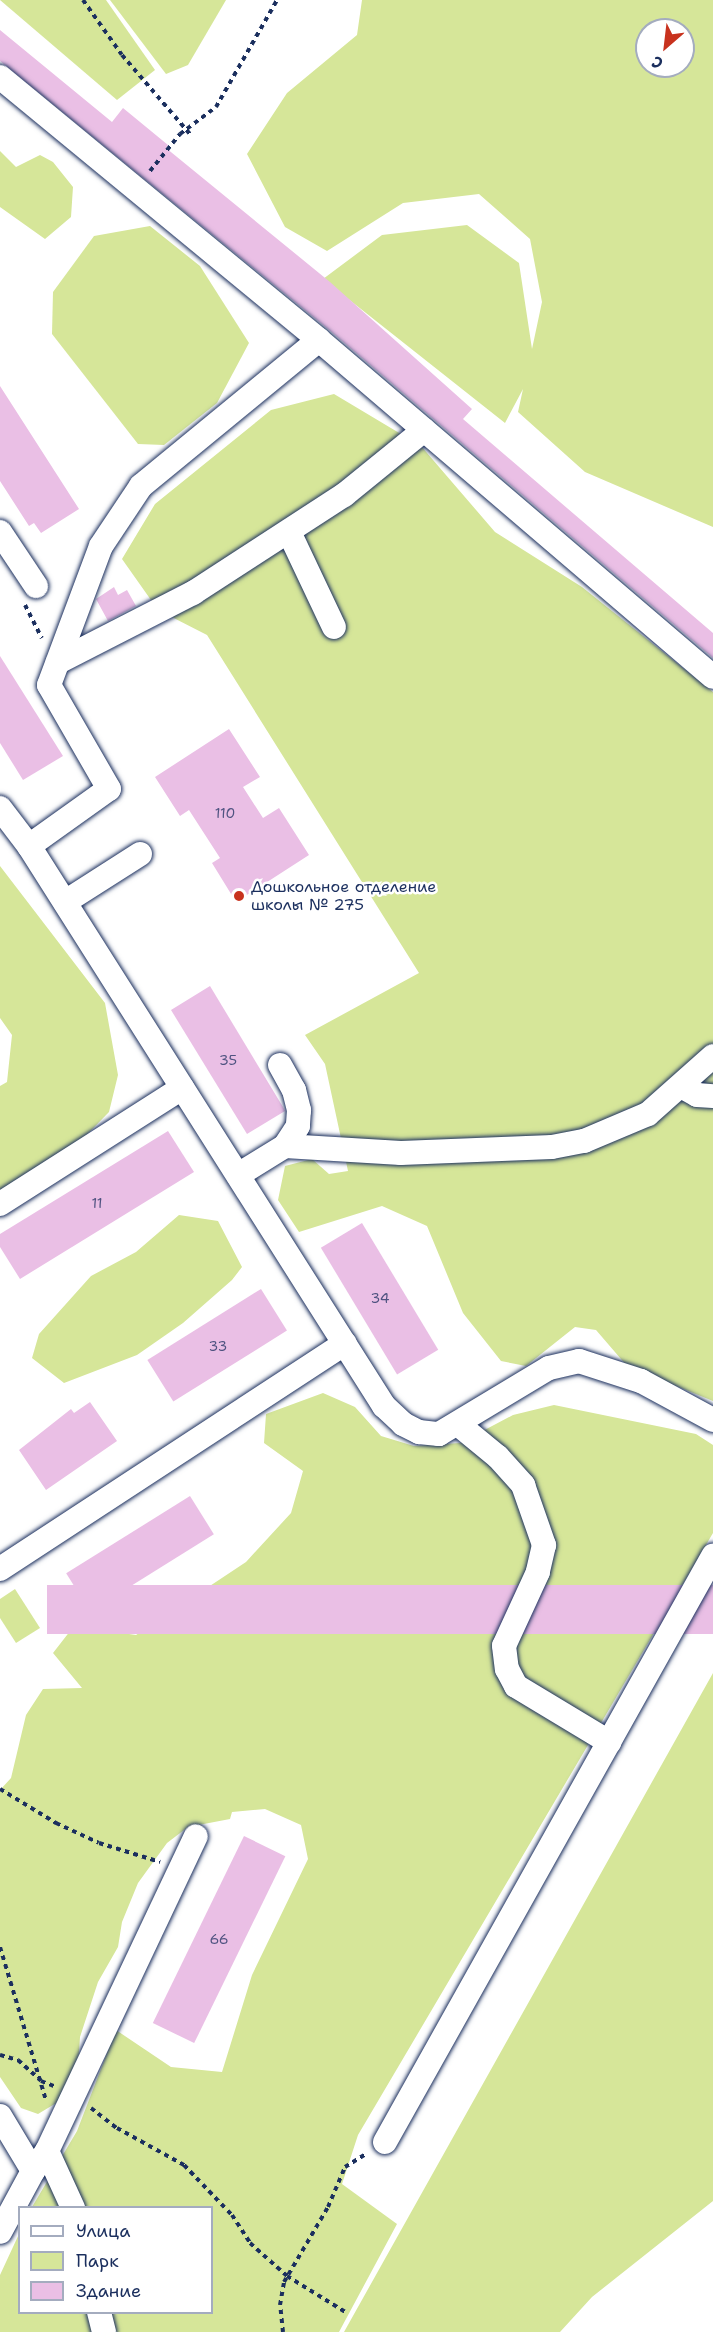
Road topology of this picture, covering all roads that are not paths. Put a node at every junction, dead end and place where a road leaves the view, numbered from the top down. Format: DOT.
graph roads {
  1 [pos="0,77"];
  2 [pos="319,340"];
  3 [pos="424,430"];
  4 [pos="0,532"];
  5 [pos="288,532"];
  6 [pos="36,586"];
  7 [pos="334,627"];
  8 [pos="58,662"];
  9 [pos="713,677"];
  10 [pos="0,808"];
  11 [pos="29,846"];
  12 [pos="140,854"];
  13 [pos="65,902"];
  14 [pos="713,1056"];
  15 [pos="280,1065"];
  16 [pos="681,1086"];
  17 [pos="182,1088"];
  18 [pos="713,1096"];
  19 [pos="285,1146"];
  20 [pos="238,1174"];
  21 [pos="0,1204"];
  22 [pos="345,1343"];
  23 [pos="713,1420"];
  24 [pos="459,1425"];
  25 [pos="713,1556"];
  26 [pos="0,1569"];
  27 [pos="609,1742"];
  28 [pos="196,1836"];
  29 [pos="0,2116"];
  30 [pos="385,2142"];
  31 [pos="50,2143"];
  32 [pos="33,2170"];
  33 [pos="72,2206"];
  34 [pos="0,2232"];
  35 [pos="99,2314"];
  36 [pos="104,2332"];
  1 -- 2 [label="street"];
  2 -- 3 [label="street"];
  2 -- 8 [label="street"];
  3 -- 5 [label="street"];
  3 -- 9 [label="street"];
  4 -- 6 [label="street"];
  5 -- 7 [label="street"];
  5 -- 8 [label="street"];
  8 -- 11 [label="street"];
  10 -- 11 [label="street"];
  11 -- 13 [label="street"];
  12 -- 13 [label="street"];
  13 -- 17 [label="street"];
  14 -- 16 [label="street"];
  15 -- 19 [label="street"];
  16 -- 18 [label="street"];
  16 -- 19 [label="street"];
  17 -- 20 [label="street"];
  17 -- 21 [label="street"];
  19 -- 20 [label="street"];
  20 -- 22 [label="street"];
  22 -- 24 [label="street"];
  22 -- 26 [label="street"];
  23 -- 24 [label="street"];
  24 -- 27 [label="street"];
  25 -- 27 [label="street"];
  27 -- 30 [label="street"];
  28 -- 31 [label="street"];
  29 -- 32 [label="street"];
  31 -- 32 [label="street"];
  31 -- 33 [label="street"];
  32 -- 34 [label="street"];
  35 -- 36 [label="street"];
}
